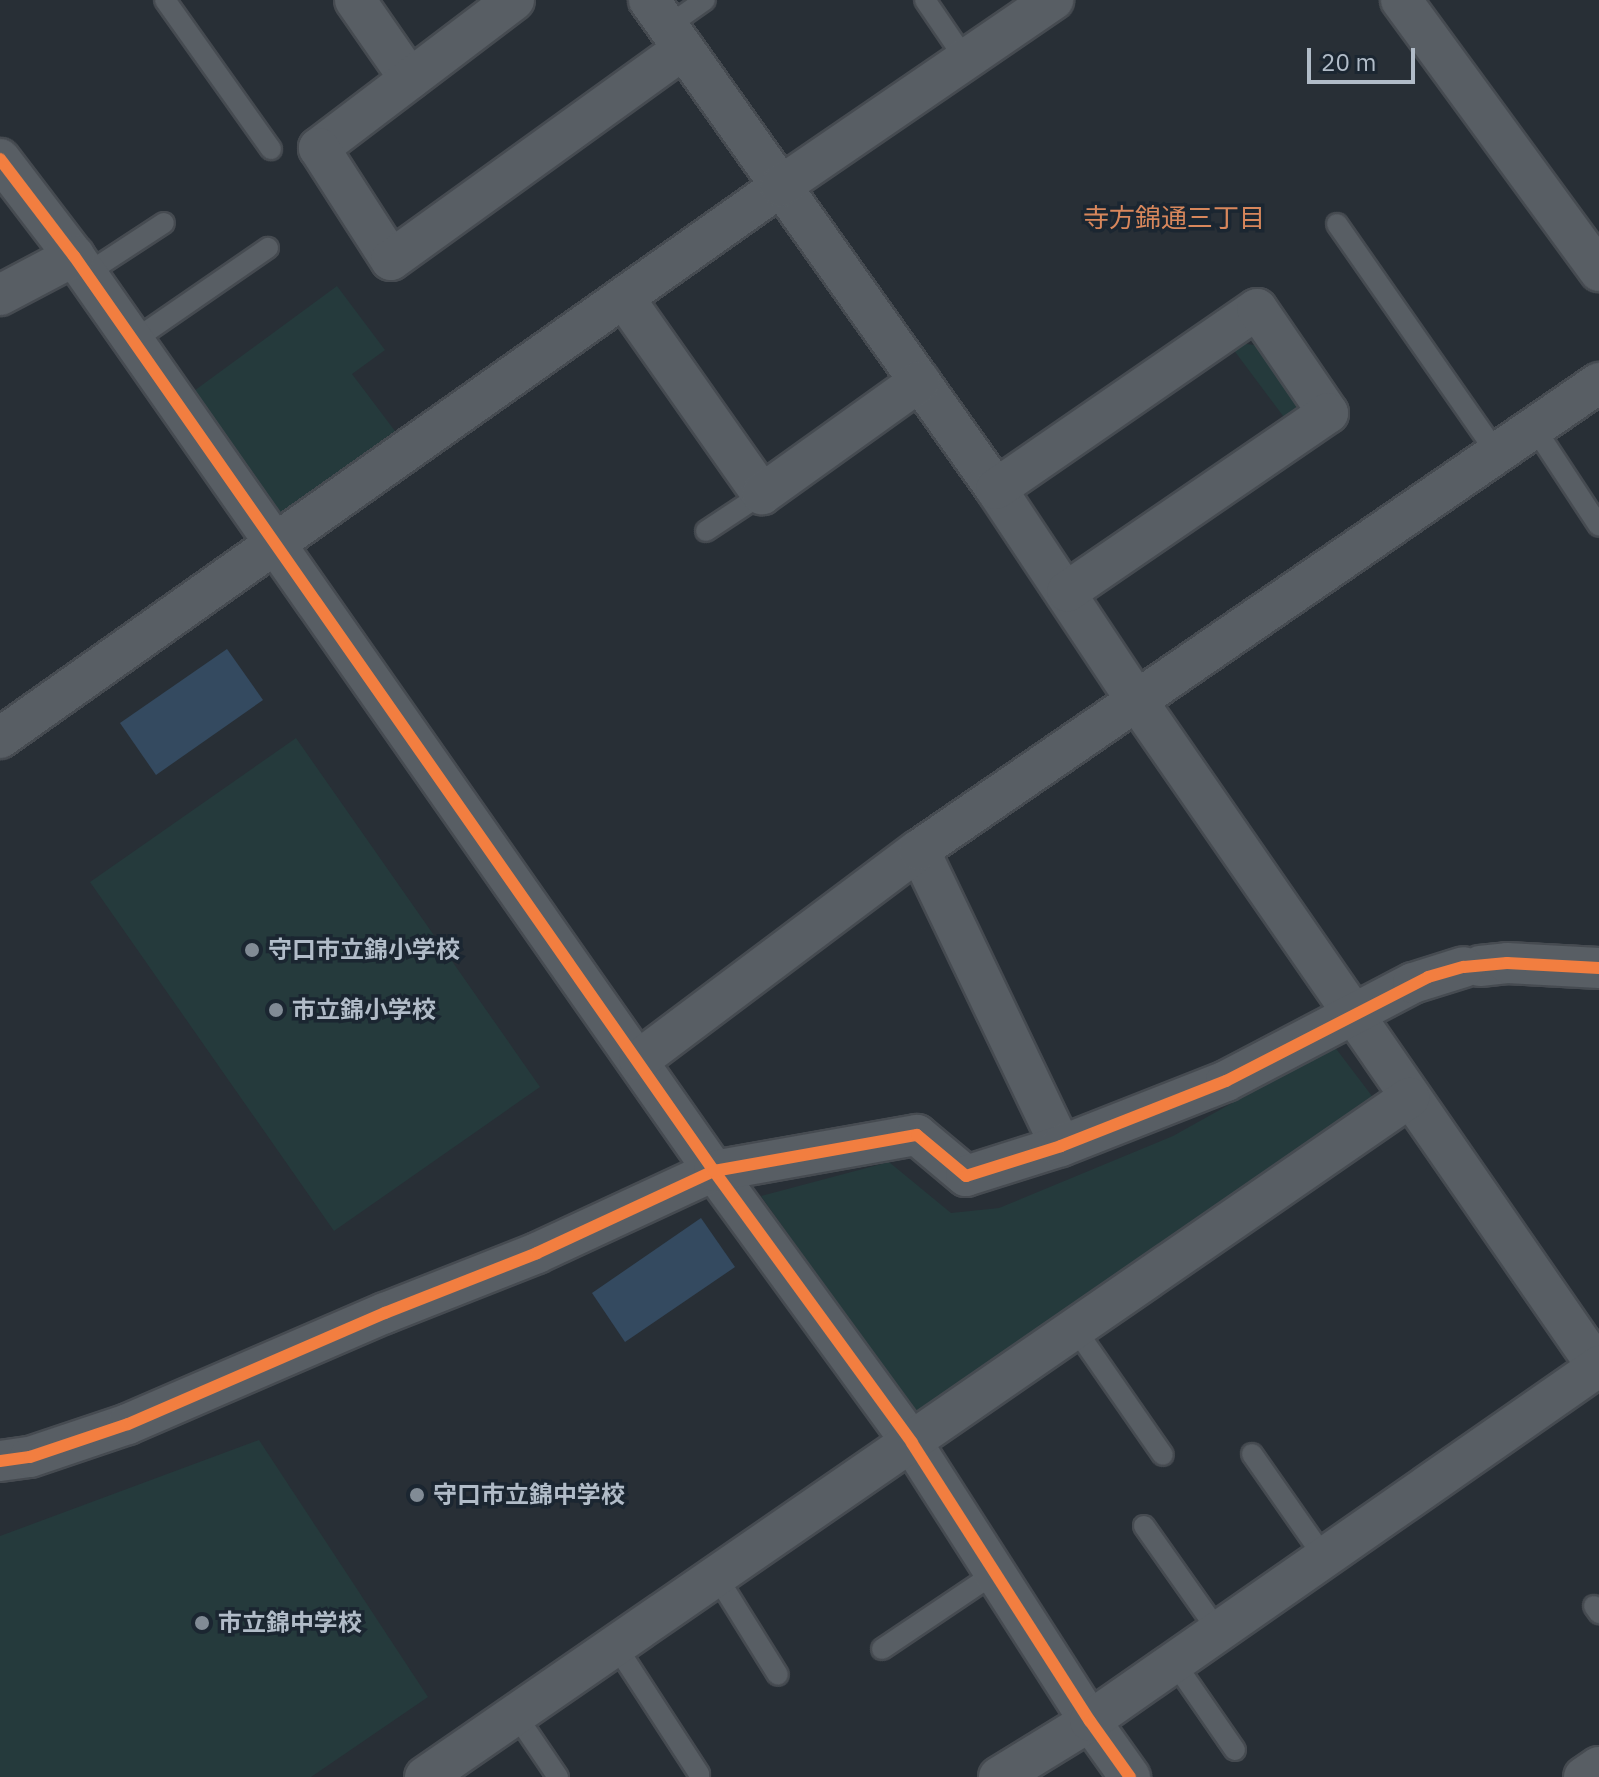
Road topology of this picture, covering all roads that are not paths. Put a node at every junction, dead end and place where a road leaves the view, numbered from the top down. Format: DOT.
graph roads {
  1 [pos="165,0"];
  2 [pos="355,0"];
  3 [pos="514,0"];
  4 [pos="705,0"];
  5 [pos="925,0"];
  6 [pos="1053,0"];
  7 [pos="1401,0"];
  8 [pos="667,25"];
  9 [pos="966,60"];
  10 [pos="410,79"];
  11 [pos="271,149"];
  12 [pos="0,159"];
  13 [pos="781,186"];
  14 [pos="164,223"];
  15 [pos="1337,224"];
  16 [pos="268,248"];
  17 [pos="80,265"];
  18 [pos="1599,271"];
  19 [pos="0,295"];
  20 [pos="624,298"];
  21 [pos="133,341"];
  22 [pos="920,381"];
  23 [pos="1599,383"];
  24 [pos="1534,427"];
  25 [pos="1496,452"];
  26 [pos="996,489"];
  27 [pos="762,494"];
  28 [pos="1599,526"];
  29 [pos="706,531"];
  30 [pos="276,543"];
  31 [pos="1067,592"];
  32 [pos="1137,701"];
  33 [pos="0,738"];
  34 [pos="919,850"];
  35 [pos="1599,968"];
  36 [pos="1353,1016"];
  37 [pos="639,1060"];
  38 [pos="1409,1098"];
  39 [pos="1061,1146"];
  40 [pos="714,1171"];
  41 [pos="1076,1330"];
  42 [pos="1598,1367"];
  43 [pos="912,1443"];
  44 [pos="1252,1454"];
  45 [pos="1163,1455"];
  46 [pos="0,1461"];
  47 [pos="1144,1526"];
  48 [pos="1324,1557"];
  49 [pos="995,1573"];
  50 [pos="717,1577"];
  51 [pos="1218,1631"];
  52 [pos="616,1646"];
  53 [pos="882,1649"];
  54 [pos="1174,1662"];
  55 [pos="778,1675"];
  56 [pos="516,1715"];
  57 [pos="1090,1721"];
  58 [pos="1235,1750"];
  59 [pos="1599,1767"];
  60 [pos="699,1774"];
  61 [pos="425,1777"];
  62 [pos="558,1777"];
  63 [pos="999,1777"];
  64 [pos="1130,1777"];
  65 [pos="1584,1777"];
  1 -- 11 [label="lane"];
  2 -- 10 [label="street"];
  3 -- 10 [label="street"];
  4 -- 8 [label="lane"];
  5 -- 9 [label="lane"];
  6 -- 9 [label="street"];
  7 -- 18 [label="street"];
  8 -- 10 [label="street"];
  8 -- 13 [label="street"];
  9 -- 13 [label="street"];
  12 -- 17 [label="street"];
  13 -- 20 [label="street"];
  13 -- 22 [label="street"];
  14 -- 17 [label="lane"];
  15 -- 25 [label="lane"];
  16 -- 21 [label="lane"];
  17 -- 19 [label="street"];
  17 -- 21 [label="street"];
  20 -- 27 [label="street"];
  20 -- 30 [label="street"];
  21 -- 30 [label="street"];
  22 -- 26 [label="street"];
  22 -- 27 [label="street"];
  23 -- 24 [label="street"];
  24 -- 25 [label="street"];
  24 -- 28 [label="lane"];
  25 -- 32 [label="street"];
  26 -- 31 [label="street"];
  26 -- 31 [label="street"];
  27 -- 29 [label="lane"];
  30 -- 33 [label="street"];
  30 -- 37 [label="street"];
  31 -- 32 [label="street"];
  32 -- 34 [label="street"];
  32 -- 36 [label="street"];
  34 -- 37 [label="street"];
  34 -- 39 [label="street"];
  35 -- 36 [label="street"];
  36 -- 38 [label="street"];
  36 -- 39 [label="street"];
  37 -- 40 [label="street"];
  38 -- 41 [label="street"];
  38 -- 42 [label="street"];
  39 -- 40 [label="street"];
  40 -- 43 [label="street"];
  40 -- 46 [label="street"];
  41 -- 43 [label="street"];
  41 -- 45 [label="lane"];
  42 -- 48 [label="street"];
  43 -- 49 [label="street"];
  43 -- 50 [label="street"];
  44 -- 48 [label="lane"];
  47 -- 51 [label="lane"];
  48 -- 51 [label="street"];
  49 -- 53 [label="lane"];
  49 -- 57 [label="street"];
  50 -- 52 [label="street"];
  50 -- 55 [label="lane"];
  51 -- 54 [label="street"];
  52 -- 56 [label="street"];
  52 -- 60 [label="lane"];
  54 -- 57 [label="street"];
  54 -- 58 [label="lane"];
  56 -- 61 [label="street"];
  56 -- 62 [label="lane"];
  57 -- 63 [label="street"];
  57 -- 64 [label="street"];
  59 -- 65 [label="street"];
}
